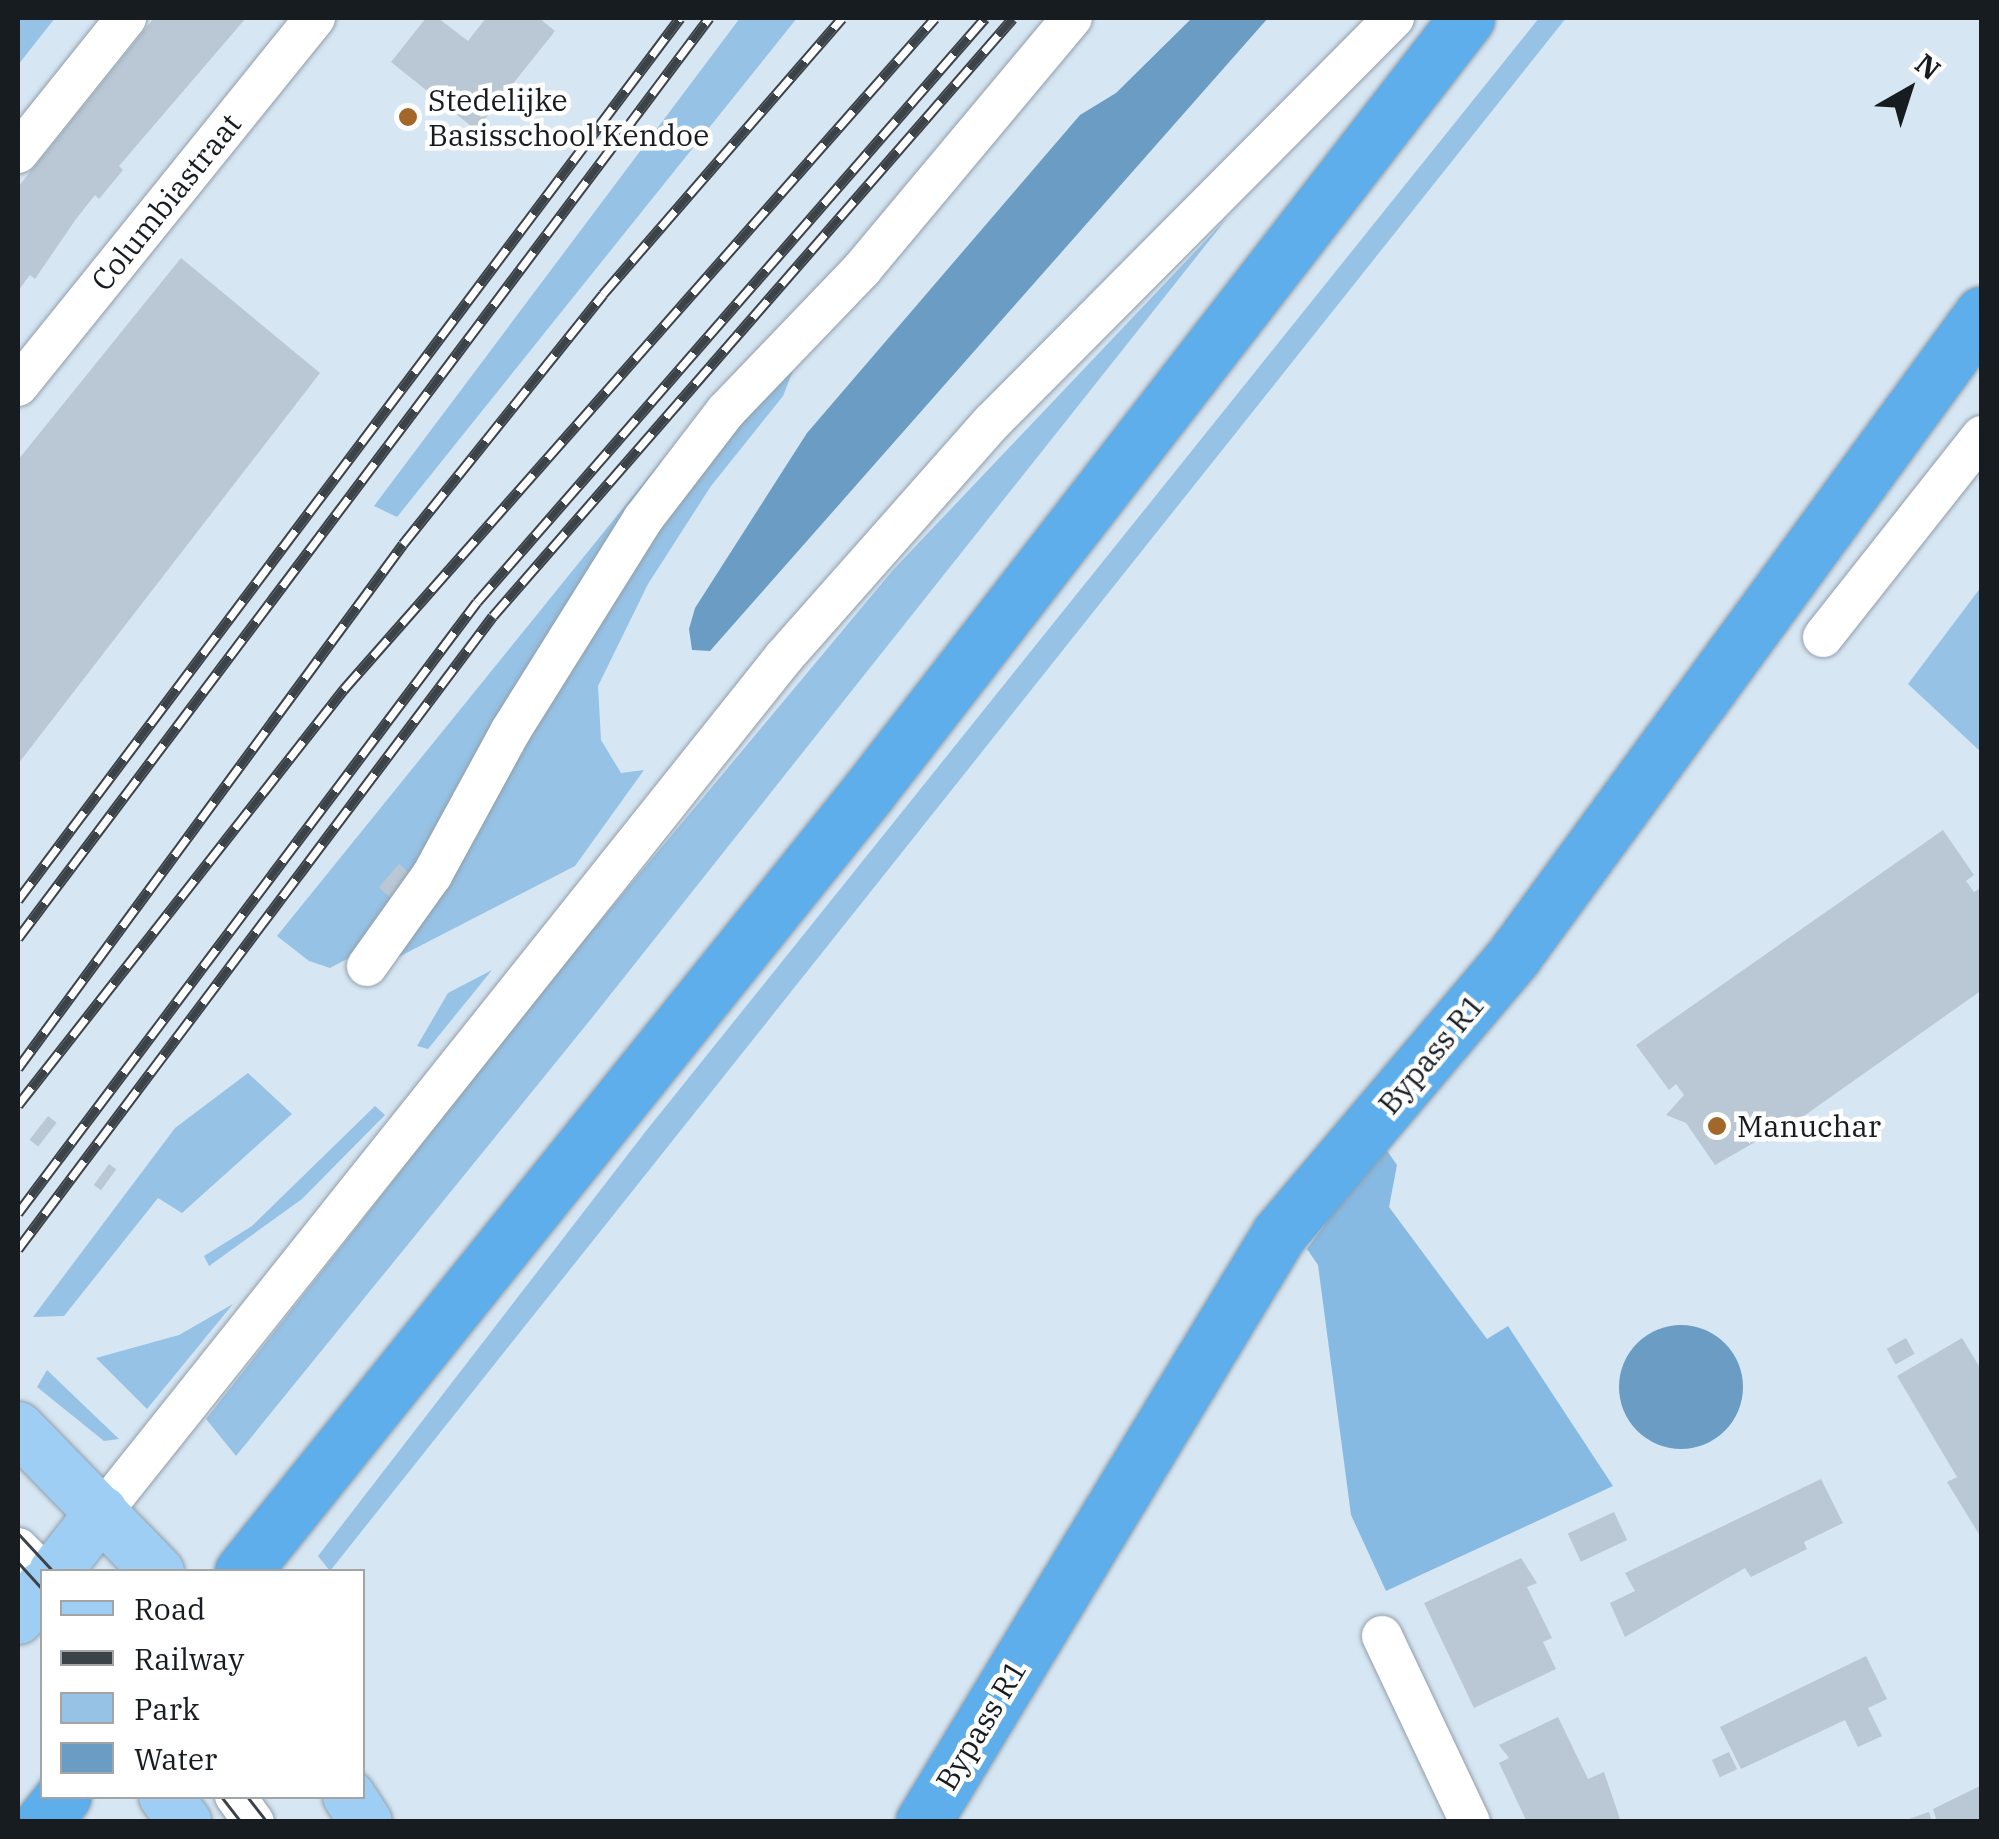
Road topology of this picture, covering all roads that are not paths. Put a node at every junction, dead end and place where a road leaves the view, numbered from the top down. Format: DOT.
graph roads {
  1 [pos="126,18"];
  2 [pos="315,18"];
  3 [pos="1072,18"];
  4 [pos="1394,18"];
  5 [pos="1467,18"];
  6 [pos="18,153"];
  7 [pos="1982,314"];
  8 [pos="18,386"];
  9 [pos="1982,436"];
  10 [pos="1823,637"];
  11 [pos="368,966"];
  12 [pos="18,1428"];
  13 [pos="102,1512"];
  14 [pos="18,1548"];
  15 [pos="57,1569"];
  16 [pos="155,1569"];
  17 [pos="244,1569"];
  18 [pos="40,1570"];
  19 [pos="40,1591"];
  20 [pos="18,1620"];
  21 [pos="1382,1636"];
  22 [pos="40,1648"];
  23 [pos="61,1799"];
  24 [pos="166,1799"];
  25 [pos="236,1799"];
  26 [pos="351,1799"];
  27 [pos="43,1822"];
  28 [pos="185,1822"];
  29 [pos="254,1822"];
  30 [pos="366,1822"];
  31 [pos="923,1822"];
  32 [pos="1470,1822"];
  1 -- 6 [label="street"];
  2 -- 8 [label="street, Columbiastraat"];
  3 -- 11 [label="street"];
  4 -- 13 [label="street"];
  5 -- 17 [label="highway"];
  7 -- 31 [label="highway, Bypass R1"];
  9 -- 10 [label="street"];
  12 -- 13 [label="main road"];
  13 -- 15 [label="main road"];
  13 -- 16 [label="main road"];
  14 -- 18 [label="street"];
  19 -- 20 [label="main road"];
  20 -- 22 [label="main road"];
  21 -- 32 [label="street"];
  23 -- 27 [label="highway"];
  24 -- 28 [label="main road"];
  25 -- 29 [label="street"];
  26 -- 30 [label="main road"];
}
